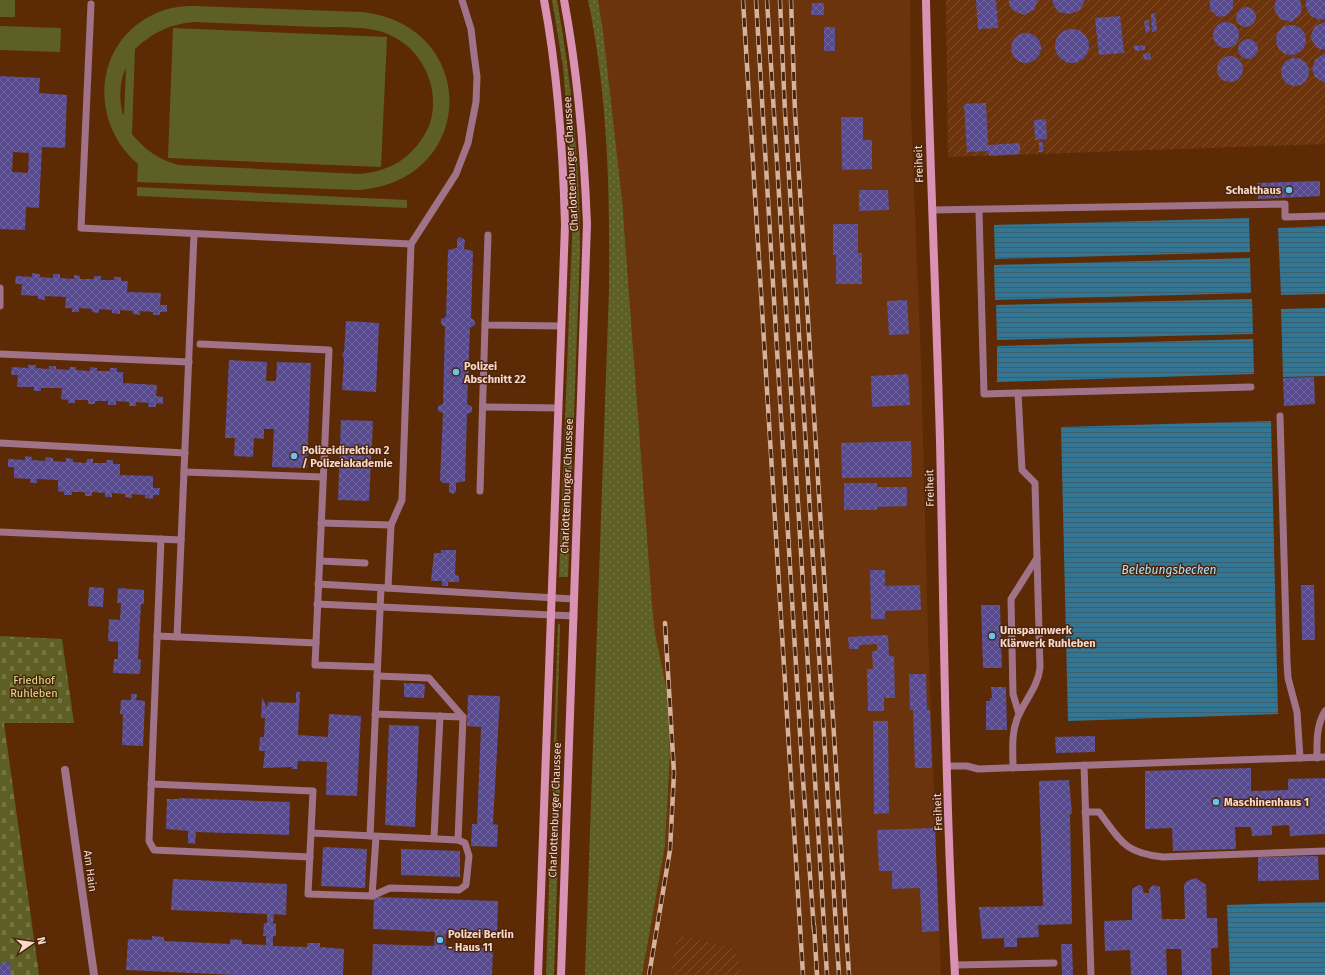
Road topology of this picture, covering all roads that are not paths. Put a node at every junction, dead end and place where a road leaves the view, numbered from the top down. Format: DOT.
graph roads {
  1 [pos="462,0"];
  2 [pos="544,0"];
  3 [pos="564,0"];
  4 [pos="926,0"];
  5 [pos="91,4"];
  6 [pos="932,210"];
  7 [pos="979,210"];
  8 [pos="1325,216"];
  9 [pos="194,234"];
  10 [pos="488,235"];
  11 [pos="411,244"];
  12 [pos="0,288"];
  13 [pos="0,306"];
  14 [pos="485,325"];
  15 [pos="561,326"];
  16 [pos="200,344"];
  17 [pos="0,354"];
  18 [pos="189,362"];
  19 [pos="1251,386"];
  20 [pos="1018,393"];
  21 [pos="483,407"];
  22 [pos="558,408"];
  23 [pos="1280,416"];
  24 [pos="0,443"];
  25 [pos="185,453"];
  26 [pos="184,472"];
  27 [pos="323,477"];
  28 [pos="480,491"];
  29 [pos="321,523"];
  30 [pos="391,525"];
  31 [pos="0,532"];
  32 [pos="161,539"];
  33 [pos="181,540"];
  34 [pos="1037,558"];
  35 [pos="320,561"];
  36 [pos="365,563"];
  37 [pos="318,584"];
  38 [pos="384,588"];
  39 [pos="551,597"];
  40 [pos="574,599"];
  41 [pos="317,604"];
  42 [pos="380,607"];
  43 [pos="551,615"];
  44 [pos="574,616"];
  45 [pos="157,636"];
  46 [pos="177,637"];
  47 [pos="316,642"];
  48 [pos="377,668"];
  49 [pos="377,676"];
  50 [pos="1325,711"];
  51 [pos="375,714"];
  52 [pos="1019,714"];
  53 [pos="440,716"];
  54 [pos="463,717"];
  55 [pos="1300,758"];
  56 [pos="1317,758"];
  57 [pos="1325,758"];
  58 [pos="947,766"];
  59 [pos="1084,766"];
  60 [pos="1013,768"];
  61 [pos="65,770"];
  62 [pos="151,784"];
  63 [pos="1085,812"];
  64 [pos="311,833"];
  65 [pos="373,836"];
  66 [pos="434,838"];
  67 [pos="458,840"];
  68 [pos="1325,851"];
  69 [pos="310,857"];
  70 [pos="372,896"];
  71 [pos="1054,963"];
  72 [pos="955,965"];
  73 [pos="94,975"];
  74 [pos="538,975"];
  75 [pos="561,975"];
  76 [pos="955,975"];
  77 [pos="1091,975"];
  1 -- 11 [label="lane"];
  2 -- 15 [label="main road, Charlottenburger Chaussee"];
  3 -- 40 [label="main road, Charlottenburger Chaussee"];
  4 -- 6 [label="main road, Freiheit"];
  5 -- 9 [label="lane"];
  6 -- 7 [label="lane"];
  6 -- 58 [label="main road, Freiheit"];
  7 -- 8 [label="lane"];
  7 -- 20 [label="lane"];
  9 -- 11 [label="lane"];
  9 -- 18 [label="lane"];
  10 -- 14 [label="lane"];
  11 -- 30 [label="lane"];
  12 -- 13 [label="lane"];
  14 -- 15 [label="lane"];
  14 -- 21 [label="lane"];
  15 -- 22 [label="main road, Charlottenburger Chaussee"];
  16 -- 27 [label="lane"];
  17 -- 18 [label="lane"];
  18 -- 25 [label="lane"];
  19 -- 20 [label="lane"];
  20 -- 34 [label="lane"];
  21 -- 22 [label="lane"];
  21 -- 28 [label="lane"];
  22 -- 39 [label="main road, Charlottenburger Chaussee"];
  23 -- 55 [label="lane"];
  24 -- 25 [label="lane"];
  25 -- 26 [label="lane"];
  26 -- 27 [label="lane"];
  26 -- 33 [label="lane"];
  27 -- 29 [label="lane"];
  29 -- 30 [label="lane"];
  29 -- 35 [label="lane"];
  30 -- 38 [label="lane"];
  31 -- 32 [label="lane"];
  32 -- 33 [label="lane"];
  32 -- 45 [label="lane"];
  33 -- 46 [label="lane"];
  34 -- 52 [label="lane"];
  34 -- 52 [label="lane"];
  35 -- 36 [label="lane"];
  35 -- 37 [label="lane"];
  37 -- 38 [label="lane"];
  37 -- 41 [label="lane"];
  38 -- 39 [label="lane"];
  38 -- 42 [label="lane"];
  39 -- 40 [label="lane"];
  39 -- 43 [label="main road, Charlottenburger Chaussee"];
  40 -- 44 [label="main road, Charlottenburger Chaussee"];
  41 -- 42 [label="lane"];
  41 -- 47 [label="lane"];
  42 -- 43 [label="lane"];
  42 -- 48 [label="lane"];
  43 -- 44 [label="lane"];
  43 -- 74 [label="main road, Charlottenburger Chaussee"];
  44 -- 75 [label="main road, Charlottenburger Chaussee"];
  45 -- 46 [label="lane"];
  45 -- 62 [label="lane"];
  46 -- 47 [label="lane"];
  47 -- 48 [label="lane"];
  48 -- 49 [label="lane"];
  49 -- 51 [label="lane"];
  49 -- 54 [label="lane"];
  50 -- 56 [label="lane"];
  51 -- 53 [label="lane"];
  51 -- 65 [label="lane"];
  52 -- 60 [label="lane"];
  53 -- 54 [label="lane"];
  53 -- 66 [label="lane"];
  54 -- 67 [label="lane"];
  55 -- 56 [label="lane"];
  55 -- 59 [label="lane"];
  56 -- 57 [label="lane"];
  58 -- 60 [label="lane"];
  58 -- 72 [label="main road, Freiheit"];
  59 -- 60 [label="lane"];
  59 -- 63 [label="lane"];
  61 -- 73 [label="street, Am Hain"];
  62 -- 64 [label="lane"];
  62 -- 69 [label="lane"];
  63 -- 68 [label="lane"];
  63 -- 77 [label="lane"];
  64 -- 65 [label="lane"];
  64 -- 69 [label="lane"];
  65 -- 66 [label="lane"];
  65 -- 70 [label="lane"];
  66 -- 67 [label="lane"];
  67 -- 70 [label="lane"];
  69 -- 70 [label="lane"];
  71 -- 72 [label="lane"];
  72 -- 76 [label="main road, Freiheit"];
}
